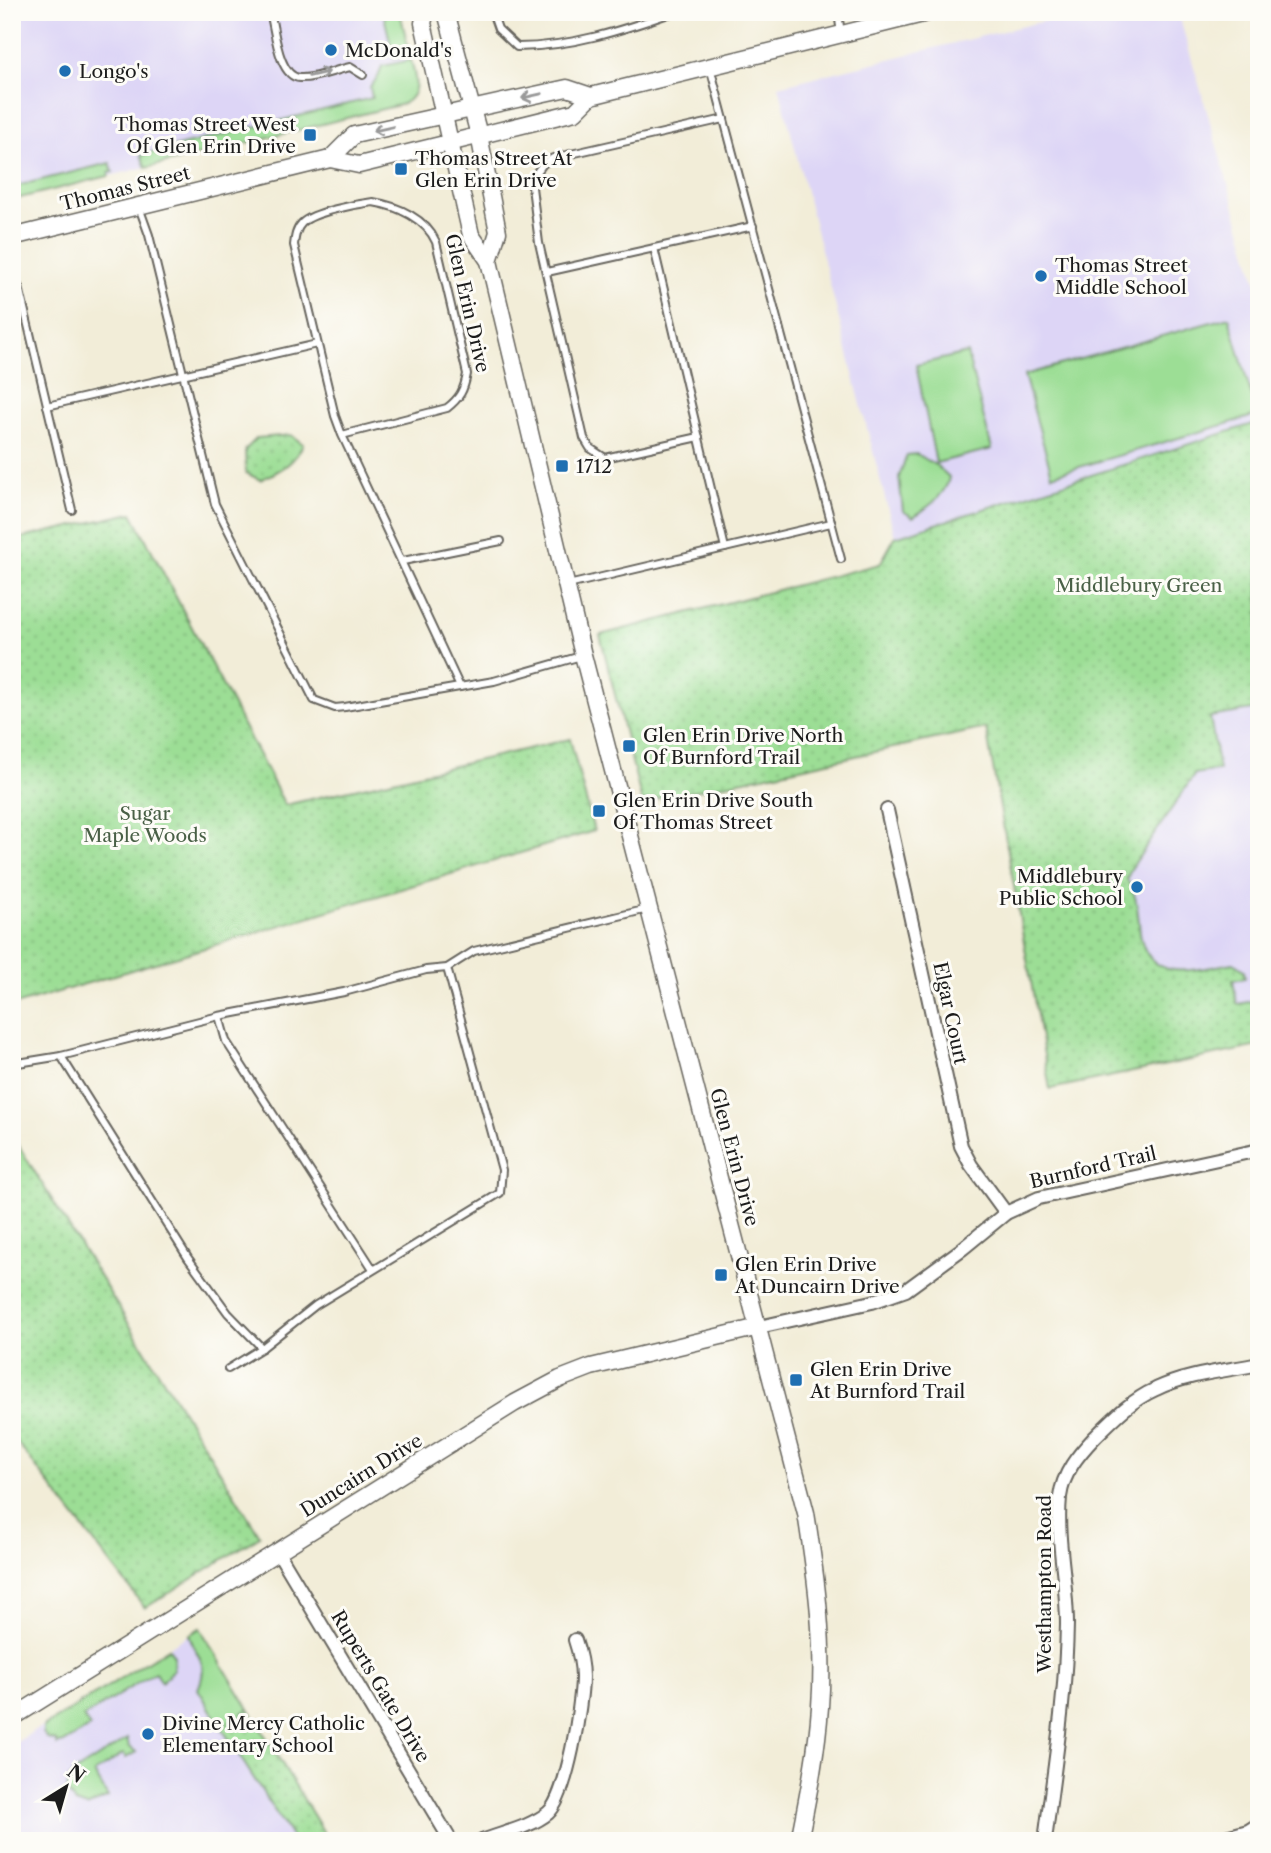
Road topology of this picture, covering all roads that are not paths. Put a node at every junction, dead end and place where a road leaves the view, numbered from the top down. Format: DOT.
graph roads {
  1 [pos="426,12"];
  2 [pos="446,12"];
  3 [pos="492,12"];
  4 [pos="674,12"];
  5 [pos="838,12"];
  6 [pos="931,12"];
  7 [pos="271,16"];
  8 [pos="841,34"];
  9 [pos="710,66"];
  10 [pos="363,75"];
  11 [pos="591,96"];
  12 [pos="472,109"];
  13 [pos="444,116"];
  14 [pos="724,119"];
  15 [pos="479,135"];
  16 [pos="450,142"];
  17 [pos="330,159"];
  18 [pos="139,206"];
  19 [pos="753,226"];
  20 [pos="12,237"];
  21 [pos="654,248"];
  22 [pos="489,261"];
  23 [pos="547,272"];
  24 [pos="19,287"];
  25 [pos="317,344"];
  26 [pos="183,375"];
  27 [pos="47,406"];
  28 [pos="342,435"];
  29 [pos="699,438"];
  30 [pos="72,510"];
  31 [pos="831,523"];
  32 [pos="501,541"];
  33 [pos="725,548"];
  34 [pos="841,559"];
  35 [pos="403,561"];
  36 [pos="568,585"];
  37 [pos="583,655"];
  38 [pos="460,687"];
  39 [pos="887,810"];
  40 [pos="648,909"];
  41 [pos="447,968"];
  42 [pos="219,1016"];
  43 [pos="61,1056"];
  44 [pos="12,1064"];
  45 [pos="1259,1150"];
  46 [pos="1006,1213"];
  47 [pos="373,1269"];
  48 [pos="759,1327"];
  49 [pos="262,1348"];
  50 [pos="1259,1364"];
  51 [pos="228,1369"];
  52 [pos="278,1552"];
  53 [pos="575,1640"];
  54 [pos="12,1718"];
  55 [pos="1259,1824"];
  56 [pos="451,1841"];
  57 [pos="482,1841"];
  58 [pos="799,1841"];
  59 [pos="1045,1841"];
  60 [pos="1211,1841"];
  1 -- 13 [label="street, Glen Erin Drive"];
  2 -- 12 [label="street, Glen Erin Drive"];
  3 -- 4 [label="lane"];
  5 -- 8 [label="lane"];
  6 -- 8 [label="street, Thomas Street"];
  7 -- 10 [label="lane, one-way"];
  8 -- 9 [label="street, Thomas Street"];
  9 -- 11 [label="street, Thomas Street"];
  9 -- 14 [label="lane"];
  11 -- 12 [label="street, Thomas Street, one-way"];
  11 -- 15 [label="street, Thomas Street"];
  12 -- 13 [label="street, Thomas Street"];
  12 -- 15 [label="street, Glen Erin Drive"];
  13 -- 16 [label="street, Glen Erin Drive"];
  13 -- 17 [label="street, Thomas Street, one-way"];
  14 -- 19 [label="lane"];
  14 -- 23 [label="lane"];
  15 -- 16 [label="street, Thomas Street"];
  15 -- 22 [label="street, Glen Erin Drive"];
  16 -- 17 [label="street, Thomas Street"];
  16 -- 22 [label="street, Glen Erin Drive"];
  17 -- 18 [label="street, Thomas Street"];
  18 -- 20 [label="street, Thomas Street"];
  18 -- 26 [label="lane"];
  19 -- 21 [label="lane"];
  19 -- 31 [label="lane"];
  21 -- 23 [label="lane"];
  21 -- 29 [label="lane"];
  22 -- 36 [label="street, Glen Erin Drive"];
  23 -- 29 [label="lane"];
  24 -- 27 [label="lane"];
  25 -- 26 [label="lane"];
  25 -- 28 [label="lane, Glen Erin Drive"];
  25 -- 28 [label="lane, Glen Erin Drive"];
  26 -- 27 [label="lane"];
  26 -- 38 [label="lane"];
  27 -- 30 [label="lane"];
  28 -- 35 [label="lane, Glen Erin Drive"];
  29 -- 33 [label="lane"];
  31 -- 33 [label="lane"];
  31 -- 34 [label="lane"];
  32 -- 35 [label="lane"];
  33 -- 36 [label="lane"];
  35 -- 38 [label="lane, Glen Erin Drive"];
  36 -- 37 [label="street, Glen Erin Drive"];
  37 -- 38 [label="lane"];
  37 -- 40 [label="street, Glen Erin Drive"];
  39 -- 46 [label="street, Elgar Court"];
  40 -- 41 [label="lane"];
  40 -- 48 [label="street, Glen Erin Drive"];
  41 -- 42 [label="lane"];
  41 -- 47 [label="lane"];
  42 -- 43 [label="lane"];
  42 -- 47 [label="lane"];
  43 -- 44 [label="lane"];
  43 -- 49 [label="lane"];
  45 -- 46 [label="street, Burnford Trail"];
  46 -- 48 [label="street, Burnford Trail"];
  47 -- 49 [label="lane"];
  48 -- 52 [label="street, Duncairn Drive"];
  48 -- 58 [label="street, Glen Erin Drive"];
  49 -- 51 [label="lane"];
  50 -- 59 [label="street, Westhampton Road"];
  52 -- 54 [label="street, Duncairn Drive"];
  52 -- 56 [label="street, Ruperts Gate Drive"];
  53 -- 57 [label="street"];
  55 -- 60 [label="street"];
}
